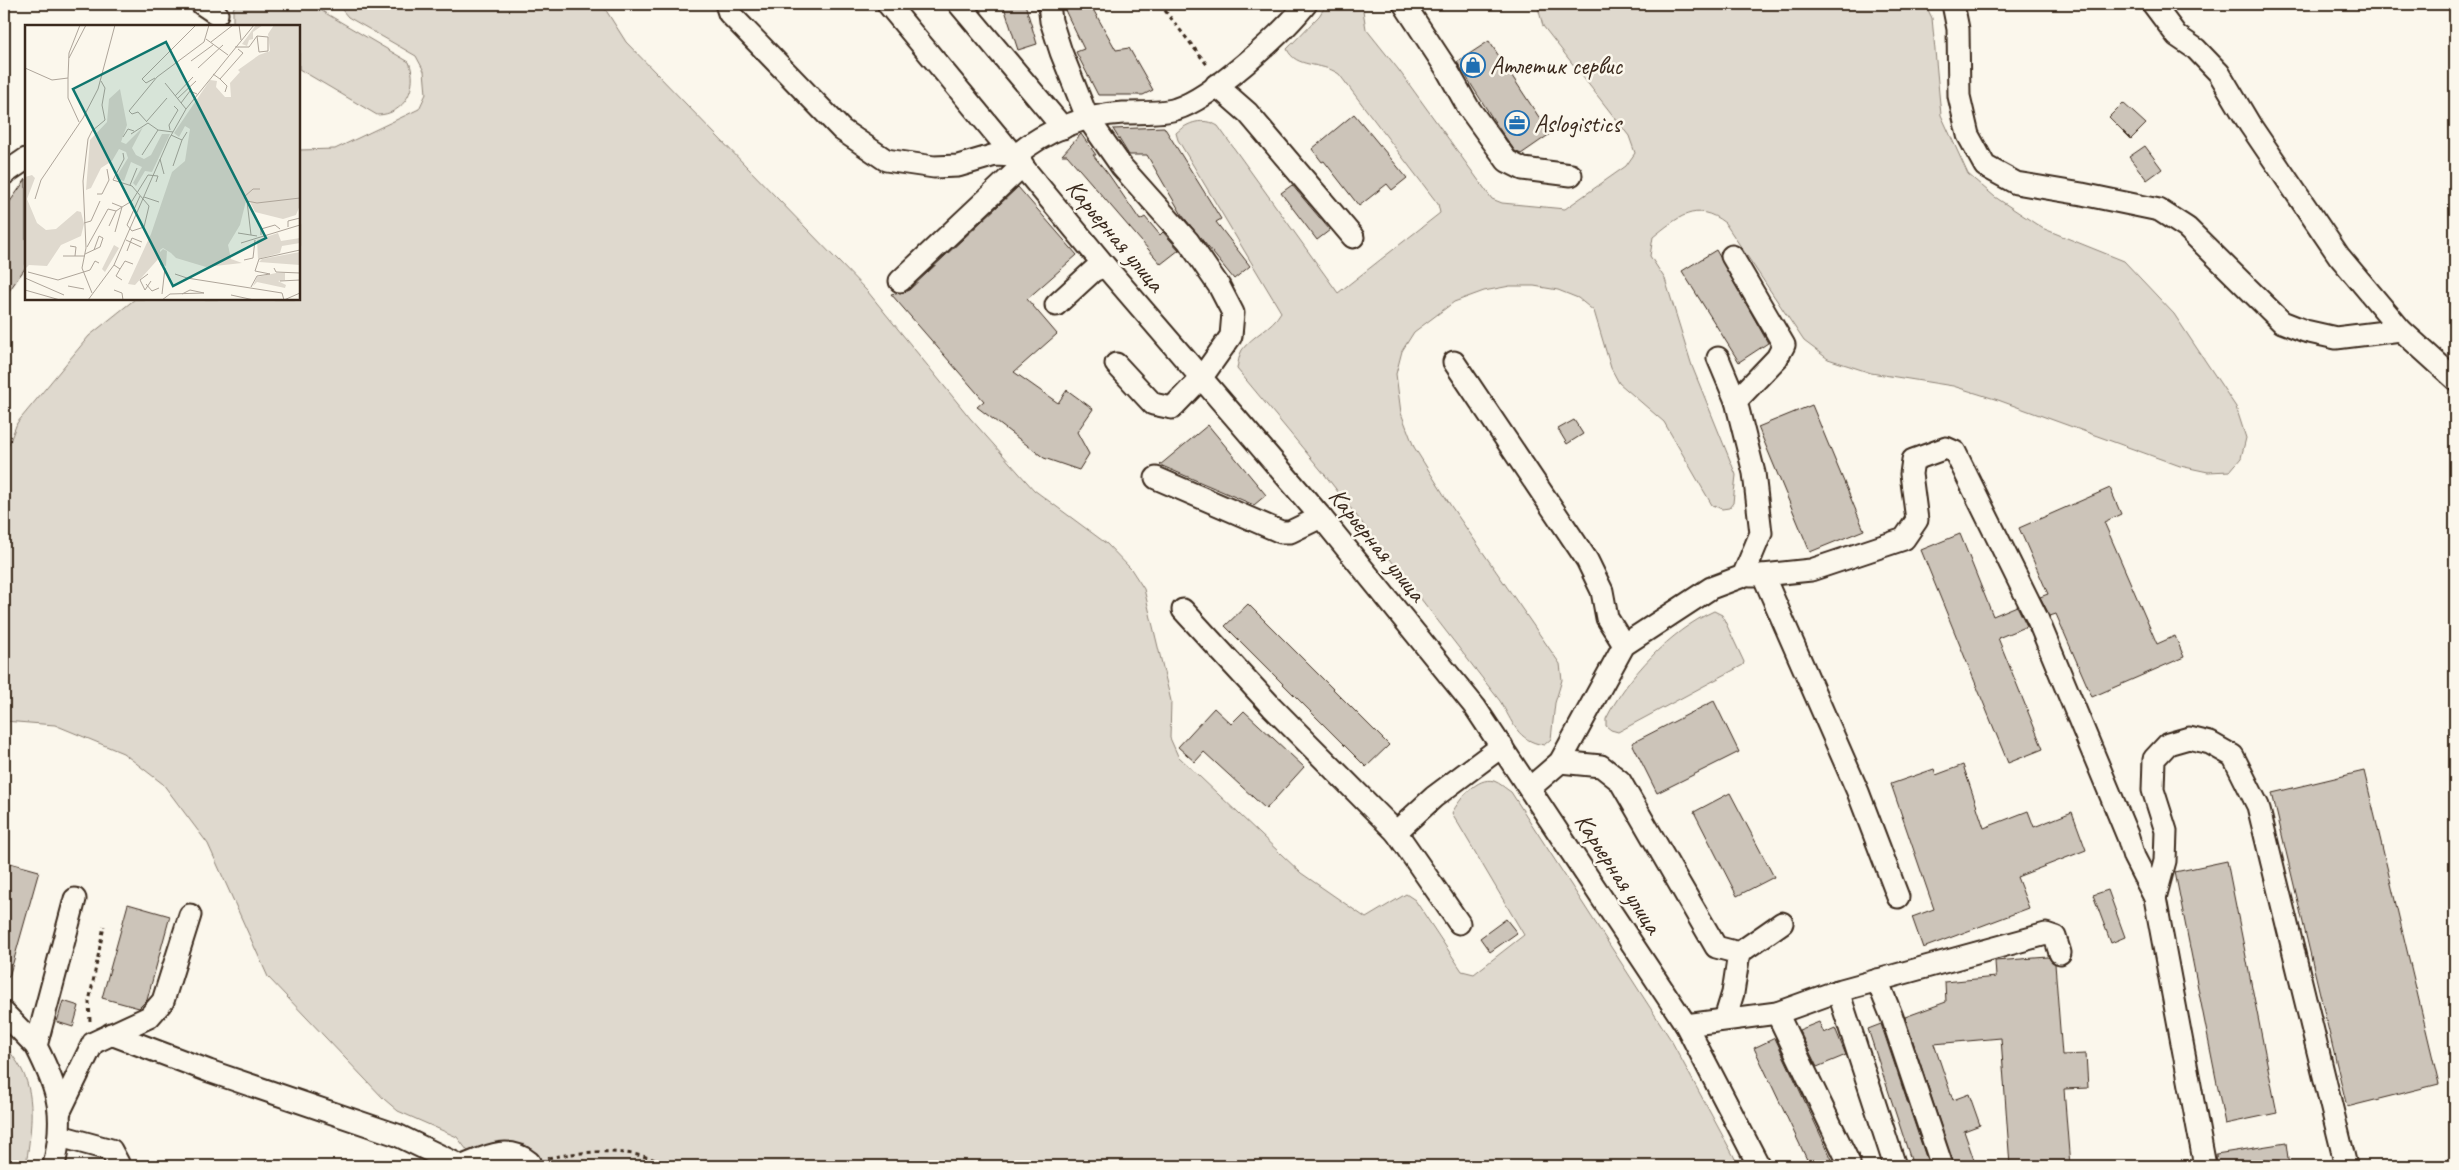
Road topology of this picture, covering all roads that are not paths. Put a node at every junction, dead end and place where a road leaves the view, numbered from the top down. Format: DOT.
graph roads {
  1 [pos="726,4"];
  2 [pos="888,4"];
  3 [pos="959,4"];
  4 [pos="1049,4"];
  5 [pos="1306,4"];
  6 [pos="1404,4"];
  7 [pos="1953,4"];
  8 [pos="2153,4"];
  9 [pos="1218,84"];
  10 [pos="1088,117"];
  11 [pos="1063,128"];
  12 [pos="25,160"];
  13 [pos="1019,160"];
  14 [pos="4,174"];
  15 [pos="1571,175"];
  16 [pos="1353,237"];
  17 [pos="1732,256"];
  18 [pos="1105,266"];
  19 [pos="900,282"];
  20 [pos="1056,305"];
  21 [pos="2402,330"];
  22 [pos="1718,358"];
  23 [pos="1454,362"];
  24 [pos="1116,364"];
  25 [pos="1202,377"];
  26 [pos="2455,379"];
  27 [pos="1736,401"];
  28 [pos="1156,478"];
  29 [pos="1321,517"];
  30 [pos="1753,575"];
  31 [pos="1183,610"];
  32 [pos="1624,645"];
  33 [pos="1502,746"];
  34 [pos="1560,762"];
  35 [pos="1530,788"];
  36 [pos="1396,832"];
  37 [pos="1898,897"];
  38 [pos="2155,898"];
  39 [pos="74,899"];
  40 [pos="190,915"];
  41 [pos="1459,923"];
  42 [pos="1782,923"];
  43 [pos="1739,953"];
  44 [pos="2060,953"];
  45 [pos="1877,980"];
  46 [pos="1838,992"];
  47 [pos="4,1013"];
  48 [pos="1777,1013"];
  49 [pos="1725,1019"];
  50 [pos="1686,1025"];
  51 [pos="102,1039"];
  52 [pos="36,1046"];
  53 [pos="60,1111"];
  54 [pos="60,1136"];
  55 [pos="529,1164"];
  56 [pos="54,1166"];
  57 [pos="117,1166"];
  58 [pos="462,1166"];
  59 [pos="1760,1166"];
  60 [pos="1848,1166"];
  61 [pos="1895,1166"];
  62 [pos="1942,1166"];
  63 [pos="2205,1166"];
  64 [pos="2346,1166"];
  1 -- 13 [label="street"];
  2 -- 13 [label="street, Карьерная улица"];
  3 -- 11 [label="street"];
  4 -- 10 [label="street"];
  5 -- 9 [label="street"];
  6 -- 15 [label="street"];
  7 -- 21 [label="street"];
  8 -- 21 [label="street"];
  9 -- 10 [label="street"];
  9 -- 16 [label="street"];
  10 -- 11 [label="street"];
  10 -- 25 [label="street"];
  11 -- 13 [label="street"];
  12 -- 14 [label="street"];
  13 -- 18 [label="street, Карьерная улица"];
  13 -- 19 [label="street"];
  17 -- 27 [label="street"];
  18 -- 20 [label="street"];
  18 -- 25 [label="street, Карьерная улица"];
  21 -- 26 [label="street"];
  22 -- 27 [label="street"];
  23 -- 32 [label="street"];
  24 -- 25 [label="street"];
  25 -- 29 [label="street, Карьерная улица"];
  27 -- 30 [label="street"];
  28 -- 29 [label="street"];
  29 -- 33 [label="street, Карьерная улица"];
  30 -- 32 [label="street"];
  30 -- 37 [label="street"];
  30 -- 38 [label="street"];
  31 -- 36 [label="street"];
  32 -- 34 [label="street"];
  33 -- 35 [label="street, Карьерная улица"];
  33 -- 36 [label="street"];
  34 -- 35 [label="street"];
  34 -- 43 [label="street"];
  35 -- 50 [label="street, Карьерная улица"];
  36 -- 41 [label="street"];
  38 -- 63 [label="street"];
  38 -- 64 [label="street"];
  39 -- 52 [label="street"];
  40 -- 51 [label="street"];
  42 -- 43 [label="street"];
  43 -- 49 [label="street"];
  44 -- 45 [label="street"];
  45 -- 46 [label="street"];
  45 -- 62 [label="street"];
  46 -- 48 [label="street"];
  46 -- 61 [label="street"];
  47 -- 52 [label="street"];
  48 -- 49 [label="street"];
  48 -- 60 [label="street"];
  49 -- 50 [label="street"];
  50 -- 59 [label="street, Карьерная улица"];
  51 -- 53 [label="street"];
  51 -- 58 [label="street"];
  52 -- 53 [label="street"];
  53 -- 54 [label="street"];
  54 -- 56 [label="street"];
  54 -- 57 [label="street"];
  55 -- 58 [label="street"];
}
